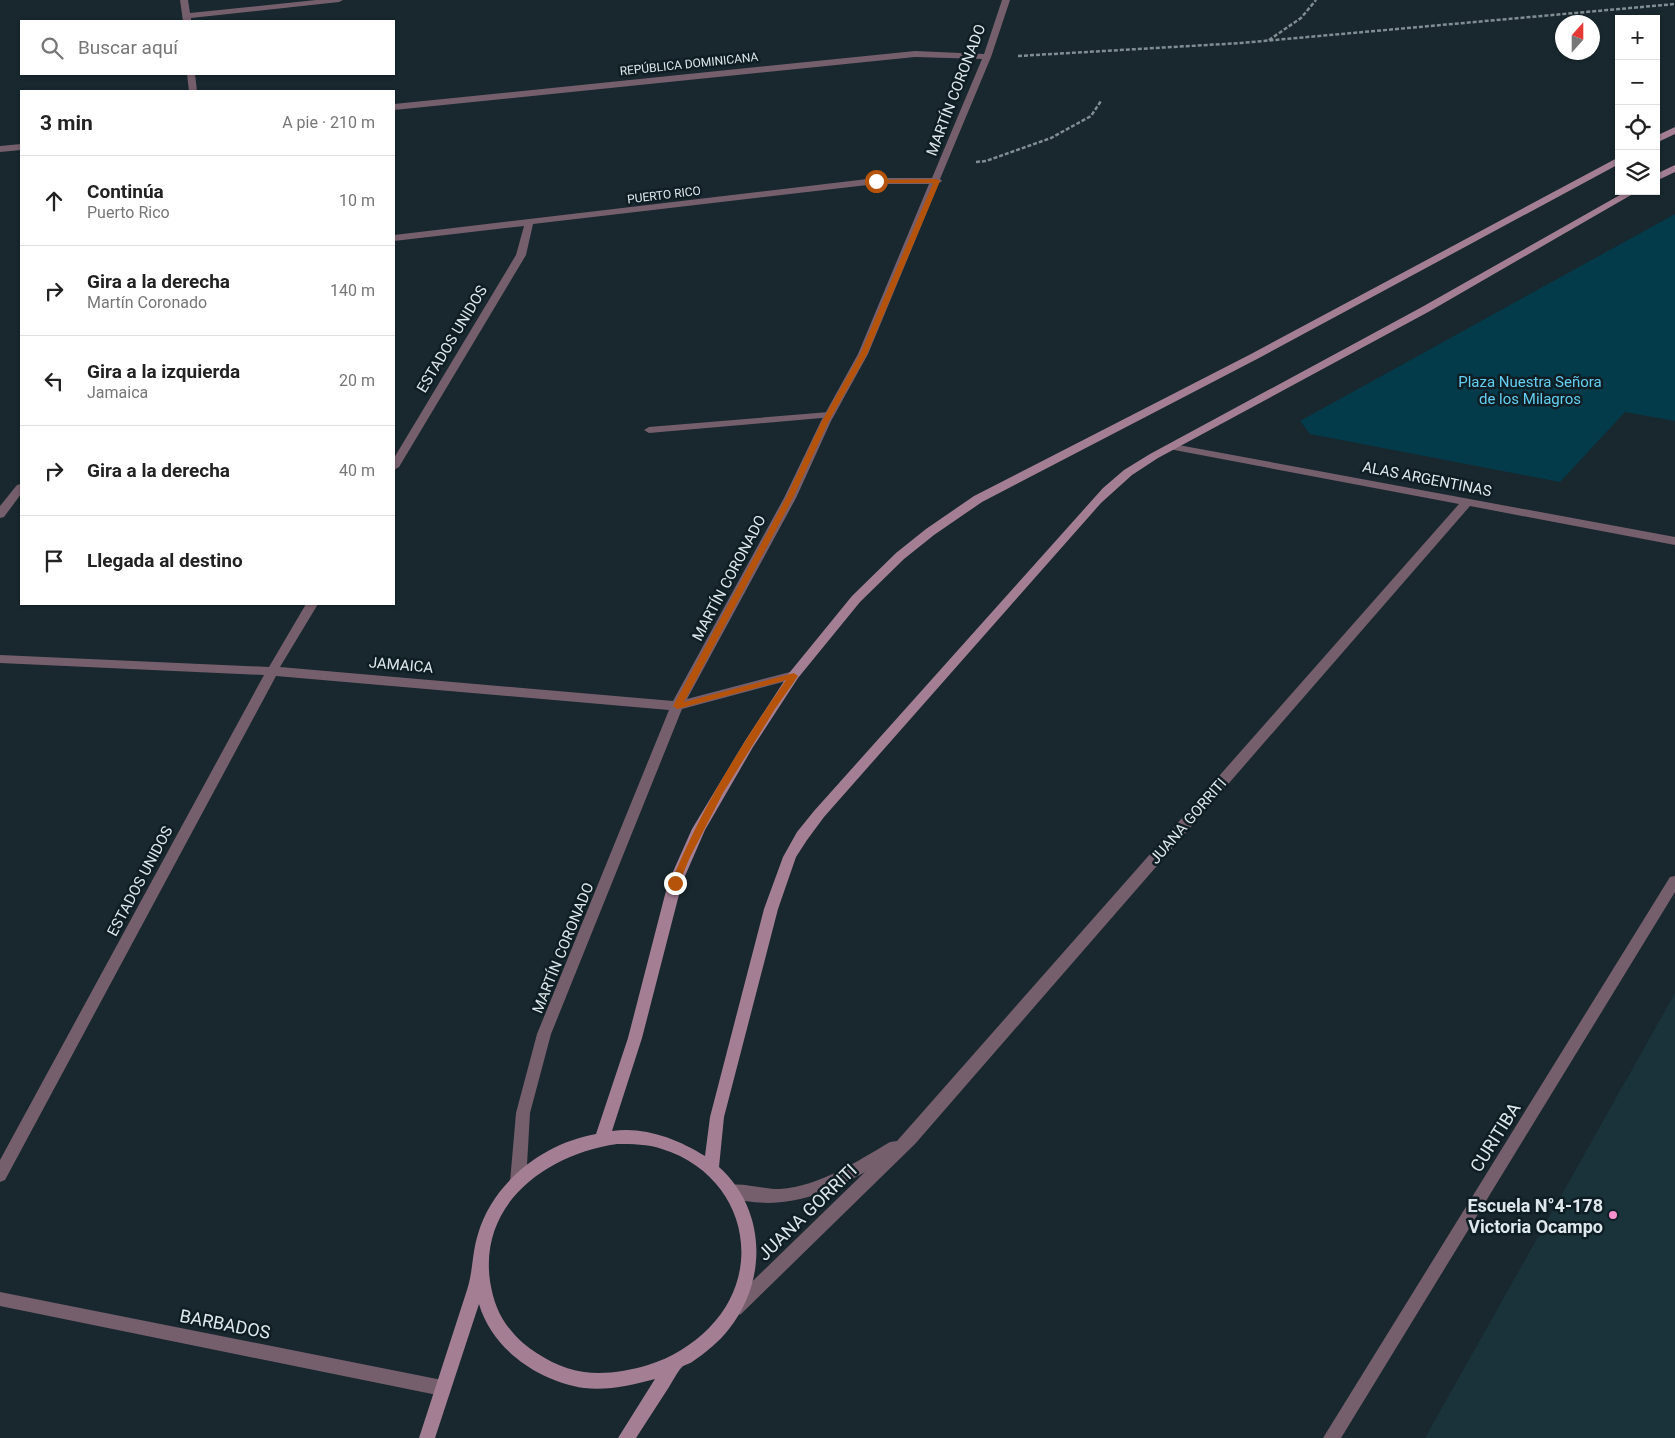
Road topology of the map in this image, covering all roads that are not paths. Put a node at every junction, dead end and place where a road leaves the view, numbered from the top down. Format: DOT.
graph roads {
  1 [pos="184,0"];
  2 [pos="339,0"];
  3 [pos="1006,0"];
  4 [pos="186,19"];
  5 [pos="987,57"];
  6 [pos="191,75"];
  7 [pos="193,90"];
  8 [pos="395,107"];
  9 [pos="1675,130"];
  10 [pos="1660,138"];
  11 [pos="20,147"];
  12 [pos="0,149"];
  13 [pos="1615,162"];
  14 [pos="1675,168"];
  15 [pos="1660,176"];
  16 [pos="937,181"];
  17 [pos="1627,195"];
  18 [pos="529,223"];
  19 [pos="395,238"];
  20 [pos="829,415"];
  21 [pos="649,430"];
  22 [pos="1173,447"];
  23 [pos="395,466"];
  24 [pos="20,488"];
  25 [pos="1467,502"];
  26 [pos="0,514"];
  27 [pos="1675,541"];
  28 [pos="311,605"];
  29 [pos="0,659"];
  30 [pos="272,671"];
  31 [pos="794,676"];
  32 [pos="677,706"];
  33 [pos="1675,881"];
  34 [pos="602,1139"];
  35 [pos="910,1139"];
  36 [pos="711,1167"];
  37 [pos="0,1175"];
  38 [pos="518,1182"];
  39 [pos="732,1191"];
  40 [pos="481,1272"];
  41 [pos="0,1299"];
  42 [pos="732,1313"];
  43 [pos="674,1365"];
  44 [pos="442,1388"];
  45 [pos="427,1438"];
  46 [pos="626,1438"];
  47 [pos="1330,1438"];
  1 -- 4 [label="street"];
  2 -- 4 [label="street"];
  3 -- 5 [label="street, MARTÍN CORONADO"];
  5 -- 8 [label="street, REPÚBLICA DOMINICANA"];
  5 -- 16 [label="street, MARTÍN CORONADO"];
  6 -- 7 [label="street"];
  9 -- 10 [label="main road"];
  11 -- 12 [label="street"];
  13 -- 31 [label="main road"];
  14 -- 15 [label="main road"];
  16 -- 18 [label="street, PUERTO RICO"];
  16 -- 20 [label="street, MARTÍN CORONADO"];
  17 -- 22 [label="main road"];
  18 -- 19 [label="street, PUERTO RICO"];
  18 -- 23 [label="street, ESTADOS UNIDOS"];
  20 -- 21 [label="street"];
  20 -- 32 [label="street, MARTÍN CORONADO"];
  22 -- 25 [label="street, ALAS ARGENTINAS"];
  22 -- 36 [label="main road"];
  24 -- 26 [label="street"];
  25 -- 27 [label="street, ALAS ARGENTINAS"];
  25 -- 35 [label="street, JUANA GORRITI"];
  28 -- 30 [label="street, ESTADOS UNIDOS"];
  29 -- 30 [label="street, JAMAICA"];
  30 -- 32 [label="street, JAMAICA"];
  30 -- 37 [label="street, ESTADOS UNIDOS"];
  31 -- 32 [label="street, JAMAICA"];
  31 -- 34 [label="main road"];
  32 -- 38 [label="street, MARTÍN CORONADO"];
  33 -- 47 [label="street, CURITIBA"];
  34 -- 36 [label="main road"];
  34 -- 38 [label="main road"];
  35 -- 39 [label="street, JUANA GORRITI"];
  35 -- 42 [label="street, JUANA GORRITI"];
  36 -- 39 [label="main road"];
  38 -- 40 [label="main road"];
  39 -- 42 [label="main road"];
  40 -- 43 [label="main road"];
  40 -- 44 [label="main road"];
  41 -- 44 [label="street, BARBADOS"];
  42 -- 43 [label="main road"];
  43 -- 46 [label="main road"];
  44 -- 45 [label="main road"];
}
